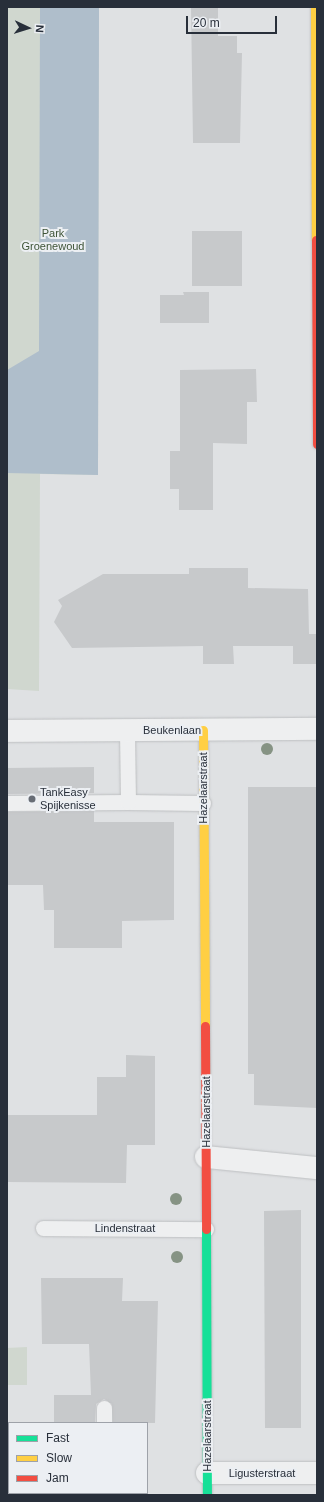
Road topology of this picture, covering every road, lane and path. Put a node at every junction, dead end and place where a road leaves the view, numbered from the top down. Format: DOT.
graph roads {
  1 [pos="315,7"];
  2 [pos="316,176"];
  3 [pos="316,444"];
  4 [pos="317,729"];
  5 [pos="14,730"];
  6 [pos="128,730"];
  7 [pos="203,730"];
  8 [pos="128,802"];
  9 [pos="7,803"];
  10 [pos="203,803"];
  11 [pos="206,1157"];
  12 [pos="317,1168"];
  13 [pos="43,1228"];
  14 [pos="206,1228"];
  15 [pos="104,1408"];
  16 [pos="104,1422"];
  17 [pos="207,1473"];
  18 [pos="317,1473"];
  19 [pos="207,1495"];
  1 -- 2 [label="street"];
  2 -- 3 [label="street"];
  4 -- 7 [label="street, Beukenlaan"];
  5 -- 6 [label="street, Beukenlaan"];
  6 -- 7 [label="street, Beukenlaan"];
  6 -- 8 [label="lane"];
  7 -- 10 [label="street, Hazelaarstraat"];
  8 -- 9 [label="lane"];
  8 -- 10 [label="lane"];
  10 -- 11 [label="street, Hazelaarstraat"];
  11 -- 12 [label="street"];
  11 -- 14 [label="street, Hazelaarstraat"];
  13 -- 14 [label="lane, Lindenstraat"];
  14 -- 17 [label="street, Hazelaarstraat"];
  15 -- 16 [label="lane"];
  17 -- 18 [label="street, Ligusterstraat"];
  17 -- 19 [label="street, Hazelaarstraat"];
}
